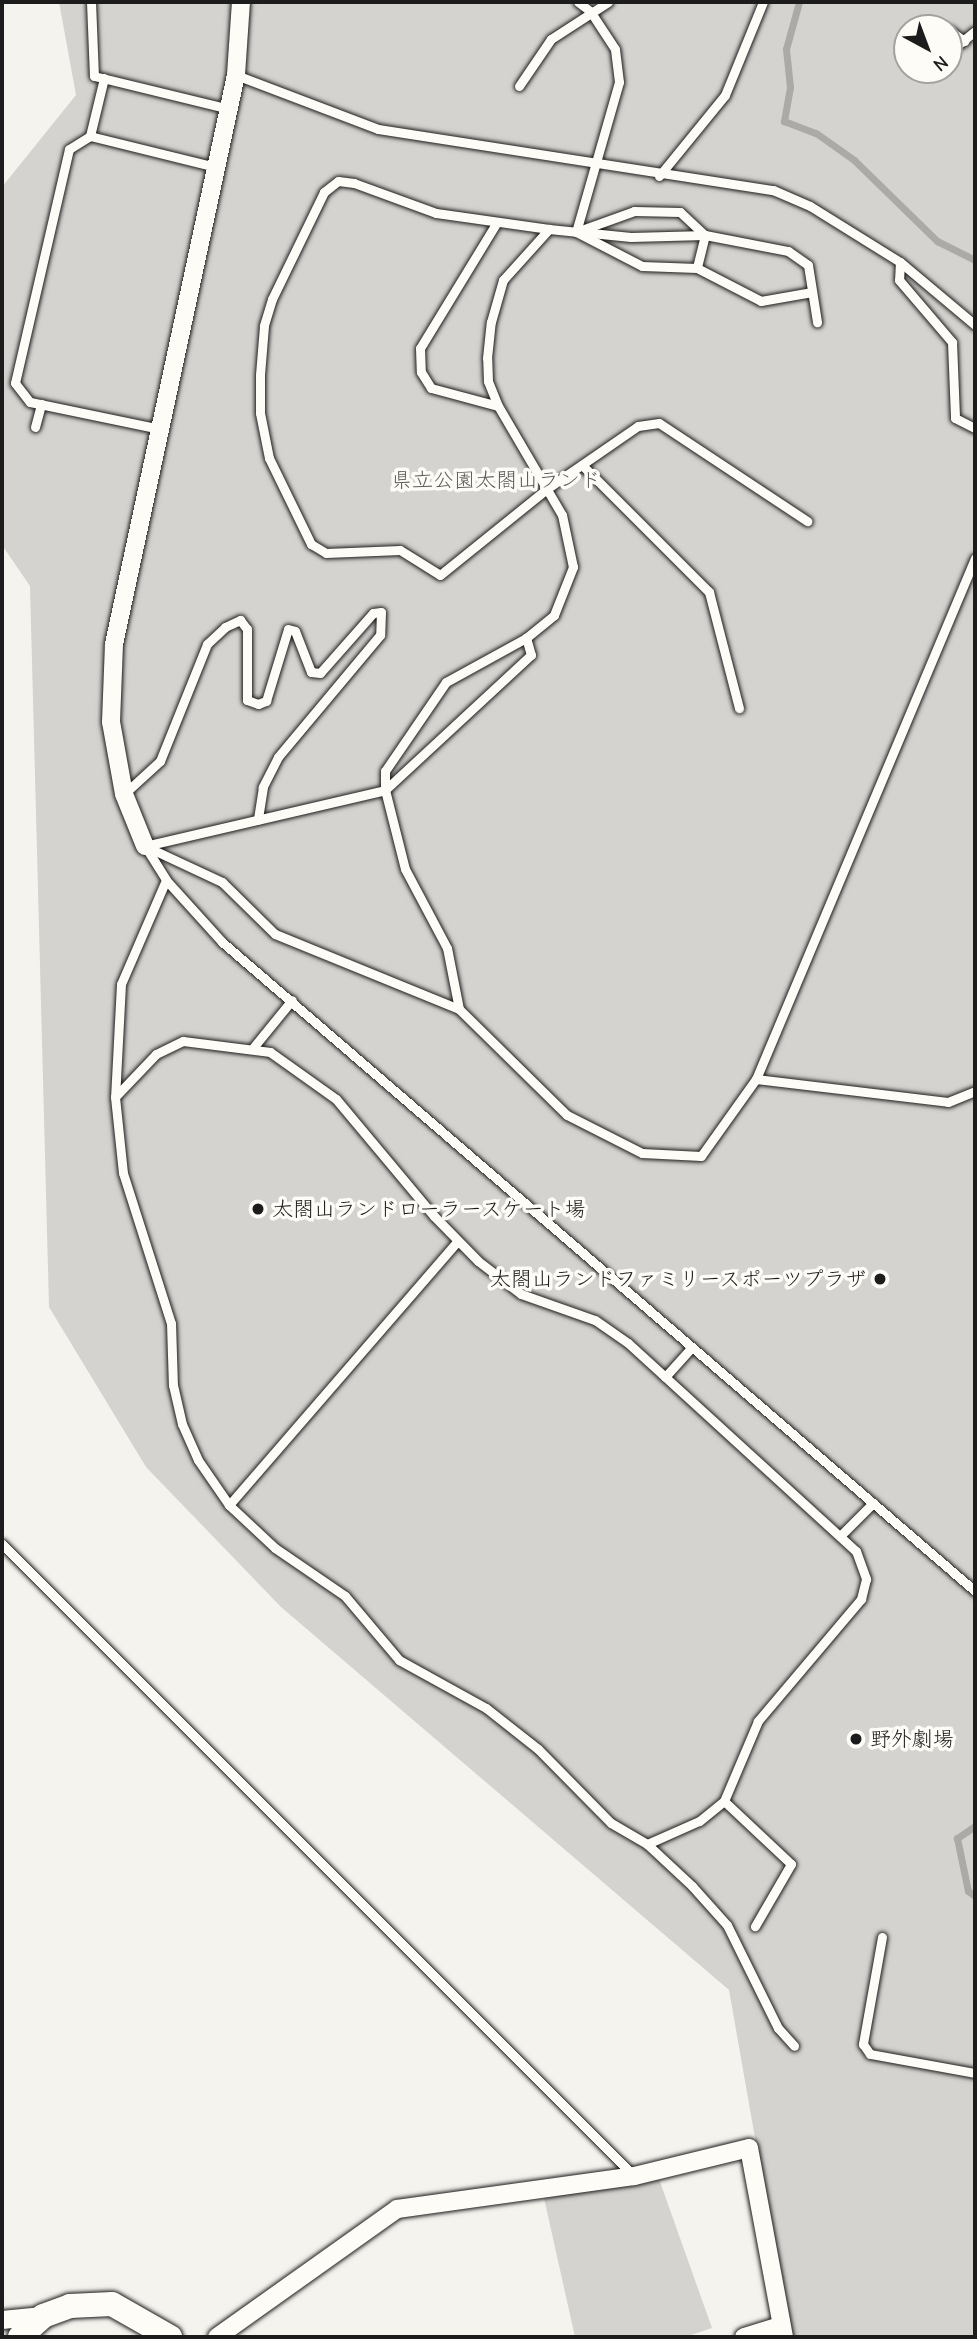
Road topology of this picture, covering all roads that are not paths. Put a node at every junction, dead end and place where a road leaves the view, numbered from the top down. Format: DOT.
graph roads {
  1 [pos="91,2"];
  2 [pos="242,2"];
  3 [pos="578,2"];
  4 [pos="608,2"];
  5 [pos="763,2"];
  6 [pos="590,10"];
  7 [pos="975,31"];
  8 [pos="964,41"];
  9 [pos="236,75"];
  10 [pos="104,78"];
  11 [pos="519,86"];
  12 [pos="229,109"];
  13 [pos="90,136"];
  14 [pos="595,165"];
  15 [pos="216,167"];
  16 [pos="659,176"];
  17 [pos="497,222"];
  18 [pos="549,229"];
  19 [pos="576,232"];
  20 [pos="705,234"];
  21 [pos="900,262"];
  22 [pos="696,268"];
  23 [pos="812,292"];
  24 [pos="817,322"];
  25 [pos="975,325"];
  26 [pos="41,404"];
  27 [pos="498,406"];
  28 [pos="35,426"];
  29 [pos="975,428"];
  30 [pos="160,429"];
  31 [pos="582,464"];
  32 [pos="548,488"];
  33 [pos="807,521"];
  34 [pos="975,558"];
  35 [pos="526,638"];
  36 [pos="739,708"];
  37 [pos="385,790"];
  38 [pos="124,794"];
  39 [pos="258,820"];
  40 [pos="145,846"];
  41 [pos="166,880"];
  42 [pos="292,1000"];
  43 [pos="459,1009"];
  44 [pos="252,1049"];
  45 [pos="756,1079"];
  46 [pos="975,1091"];
  47 [pos="116,1097"];
  48 [pos="458,1241"];
  49 [pos="692,1347"];
  50 [pos="665,1377"];
  51 [pos="873,1503"];
  52 [pos="229,1505"];
  53 [pos="840,1536"];
  54 [pos="2,1544"];
  55 [pos="975,1591"];
  56 [pos="724,1801"];
  57 [pos="646,1844"];
  58 [pos="755,1926"];
  59 [pos="882,1937"];
  60 [pos="794,2046"];
  61 [pos="975,2073"];
  62 [pos="634,2176"];
  63 [pos="43,2316"];
  64 [pos="2,2320"];
  65 [pos="783,2332"];
  66 [pos="20,2337"];
  67 [pos="170,2337"];
  68 [pos="217,2337"];
  69 [pos="744,2337"];
  1 -- 10 [label="lane"];
  2 -- 9 [label="street"];
  3 -- 6 [label="lane"];
  4 -- 6 [label="lane"];
  5 -- 16 [label="lane"];
  6 -- 11 [label="lane"];
  6 -- 14 [label="lane"];
  7 -- 8 [label="lane"];
  9 -- 12 [label="street"];
  9 -- 14 [label="lane"];
  10 -- 12 [label="lane"];
  10 -- 13 [label="lane"];
  12 -- 15 [label="street"];
  13 -- 15 [label="lane"];
  13 -- 26 [label="lane"];
  14 -- 16 [label="lane"];
  14 -- 19 [label="lane"];
  15 -- 30 [label="street"];
  16 -- 21 [label="lane"];
  17 -- 18 [label="lane"];
  17 -- 27 [label="lane"];
  17 -- 32 [label="lane"];
  18 -- 19 [label="lane"];
  18 -- 27 [label="lane"];
  19 -- 20 [label="lane"];
  19 -- 20 [label="lane"];
  19 -- 22 [label="lane"];
  20 -- 22 [label="lane"];
  20 -- 23 [label="lane"];
  21 -- 25 [label="lane"];
  21 -- 29 [label="lane"];
  22 -- 23 [label="lane"];
  23 -- 24 [label="lane"];
  26 -- 28 [label="lane"];
  26 -- 30 [label="lane"];
  27 -- 32 [label="lane"];
  30 -- 38 [label="street"];
  31 -- 32 [label="lane"];
  31 -- 33 [label="lane"];
  31 -- 36 [label="lane"];
  32 -- 35 [label="lane"];
  34 -- 45 [label="lane"];
  35 -- 37 [label="lane"];
  35 -- 37 [label="lane"];
  37 -- 39 [label="lane"];
  37 -- 43 [label="lane"];
  38 -- 39 [label="lane"];
  38 -- 40 [label="street"];
  39 -- 40 [label="lane"];
  40 -- 41 [label="lane"];
  40 -- 43 [label="lane"];
  41 -- 42 [label="lane"];
  41 -- 47 [label="lane"];
  42 -- 44 [label="lane"];
  42 -- 49 [label="lane"];
  43 -- 45 [label="lane"];
  44 -- 47 [label="lane"];
  44 -- 48 [label="lane"];
  45 -- 46 [label="lane"];
  47 -- 52 [label="lane"];
  48 -- 50 [label="lane"];
  48 -- 52 [label="lane"];
  49 -- 50 [label="lane"];
  49 -- 51 [label="lane"];
  50 -- 53 [label="lane"];
  51 -- 53 [label="lane"];
  51 -- 55 [label="lane"];
  52 -- 57 [label="lane"];
  53 -- 56 [label="lane"];
  54 -- 62 [label="lane"];
  56 -- 57 [label="lane"];
  56 -- 58 [label="lane"];
  57 -- 60 [label="lane"];
  59 -- 61 [label="lane"];
  62 -- 65 [label="street"];
  62 -- 68 [label="street"];
  63 -- 64 [label="street"];
  63 -- 66 [label="street"];
  63 -- 67 [label="street"];
  65 -- 69 [label="street"];
}
